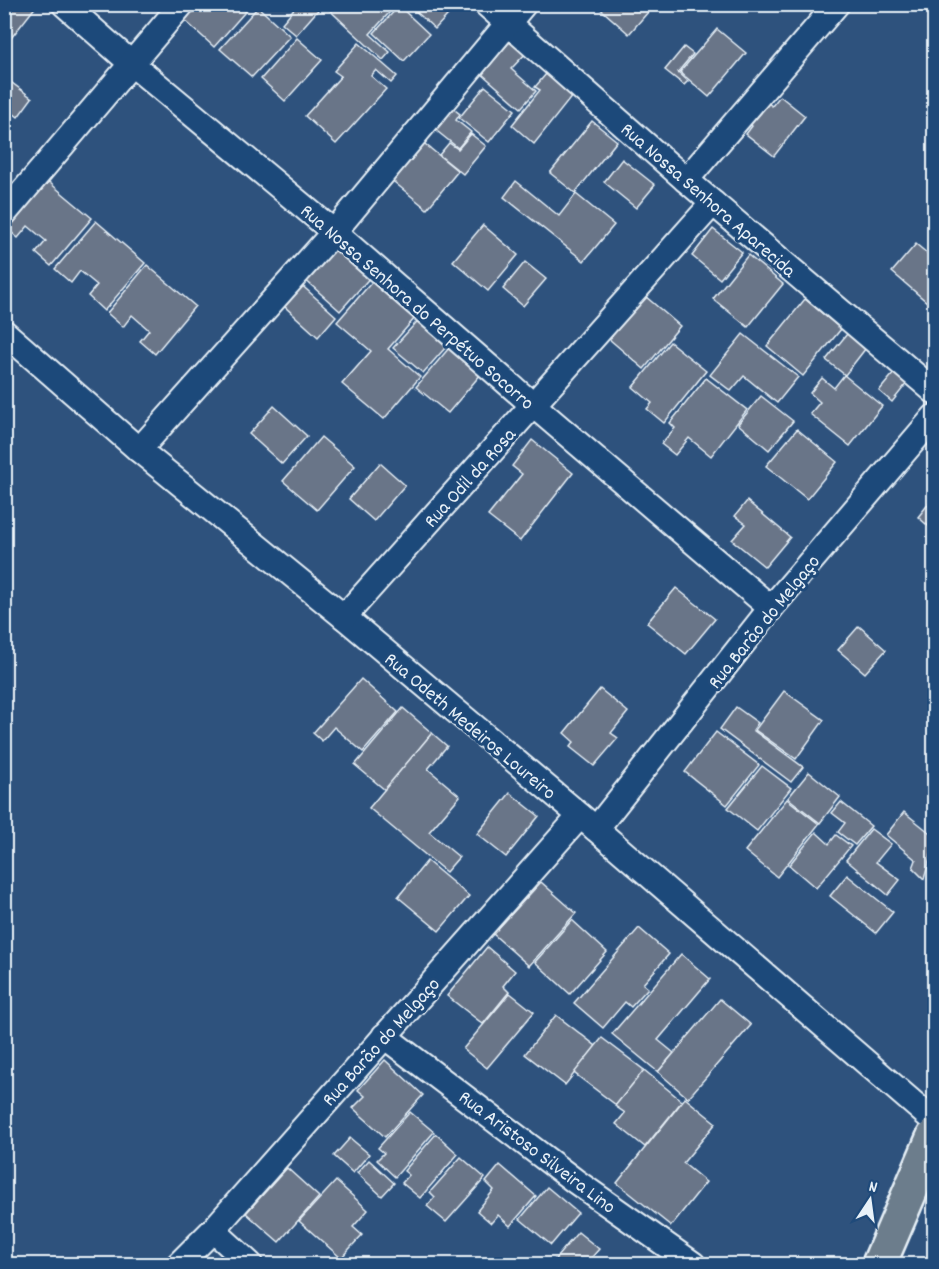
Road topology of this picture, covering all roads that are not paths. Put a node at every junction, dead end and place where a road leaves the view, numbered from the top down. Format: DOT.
graph roads {
  1 [pos="64,4"];
  2 [pos="182,4"];
  3 [pos="486,4"];
  4 [pos="524,4"];
  5 [pos="837,4"];
  6 [pos="508,24"];
  7 [pos="132,64"];
  8 [pos="686,180"];
  9 [pos="713,203"];
  10 [pos="4,214"];
  11 [pos="334,232"];
  12 [pos="4,332"];
  13 [pos="934,391"];
  14 [pos="534,405"];
  15 [pos="934,417"];
  16 [pos="140,450"];
  17 [pos="771,608"];
  18 [pos="344,617"];
  19 [pos="588,823"];
  20 [pos="384,1035"];
  21 [pos="934,1121"];
  22 [pos="934,1136"];
  23 [pos="213,1230"];
  24 [pos="178,1264"];
  25 [pos="250,1264"];
  26 [pos="693,1264"];
  27 [pos="879,1264"];
  1 -- 7 [label="street, Rua Nossa Senhora do Perpétuo Socorro"];
  2 -- 7 [label="street"];
  3 -- 6 [label="street, Rua Nossa Senhora Aparecida"];
  4 -- 6 [label="street"];
  5 -- 8 [label="street"];
  6 -- 8 [label="street, Rua Nossa Senhora Aparecida"];
  6 -- 11 [label="street"];
  7 -- 10 [label="street"];
  7 -- 11 [label="street, Rua Nossa Senhora do Perpétuo Socorro"];
  8 -- 9 [label="street, Rua Nossa Senhora Aparecida"];
  9 -- 13 [label="street, Rua Nossa Senhora Aparecida"];
  9 -- 14 [label="street, Rua Odil da Rosa"];
  11 -- 14 [label="street, Rua Nossa Senhora do Perpétuo Socorro"];
  11 -- 16 [label="street"];
  12 -- 16 [label="street, Rua Odeth Medeiros Loureiro"];
  14 -- 17 [label="street, Rua Nossa Senhora do Perpétuo Socorro"];
  14 -- 18 [label="street, Rua Odil da Rosa"];
  15 -- 17 [label="street, Rua Barão do Melgaço"];
  16 -- 18 [label="street, Rua Odeth Medeiros Loureiro"];
  17 -- 19 [label="street, Rua Barão do Melgaço"];
  18 -- 19 [label="street, Rua Odeth Medeiros Loureiro"];
  19 -- 20 [label="street, Rua Barão do Melgaço"];
  19 -- 21 [label="street, Rua Odeth Medeiros Loureiro"];
  20 -- 23 [label="street, Rua Barão do Melgaço"];
  20 -- 26 [label="street, Rua Aristoso Silveira Lino"];
  22 -- 27 [label="main road"];
  23 -- 24 [label="street, Rua Barão do Melgaço"];
  23 -- 25 [label="street"];
}
